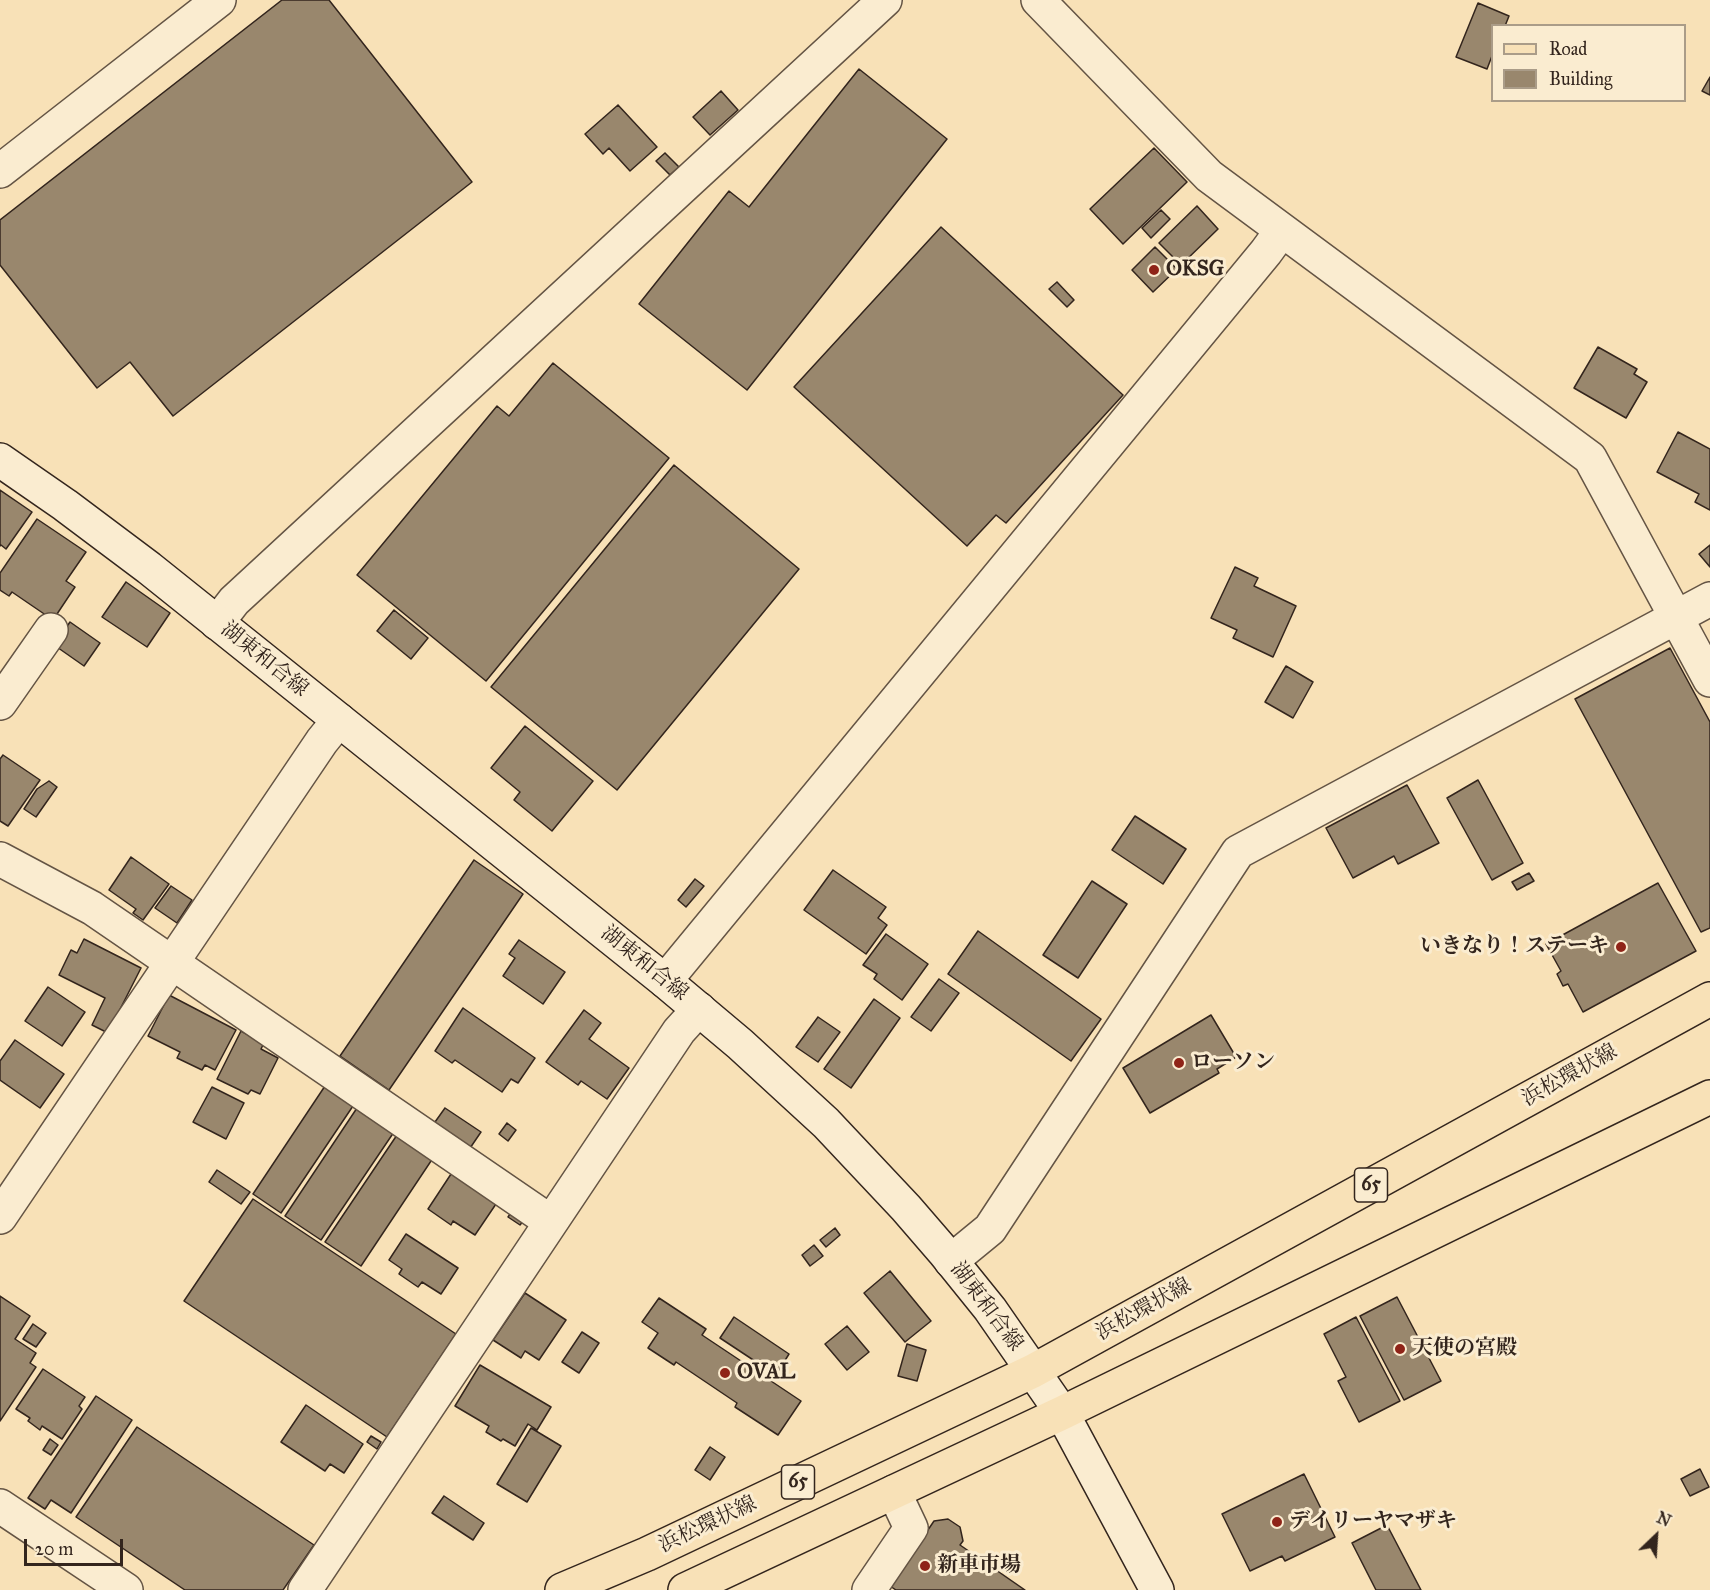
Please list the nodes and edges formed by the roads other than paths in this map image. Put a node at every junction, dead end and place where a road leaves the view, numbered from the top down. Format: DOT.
graph roads {
  1 [pos="219,0"];
  2 [pos="885,0"];
  3 [pos="1038,0"];
  4 [pos="0,171"];
  5 [pos="1282,230"];
  6 [pos="0,460"];
  7 [pos="1710,598"];
  8 [pos="1676,617"];
  9 [pos="218,622"];
  10 [pos="51,630"];
  11 [pos="1710,680"];
  12 [pos="0,704"];
  13 [pos="339,720"];
  14 [pos="0,859"];
  15 [pos="172,963"];
  16 [pos="665,981"];
  17 [pos="1710,999"];
  18 [pos="699,1009"];
  19 [pos="1710,1097"];
  20 [pos="0,1217"];
  21 [pos="551,1222"];
  22 [pos="951,1261"];
  23 [pos="1033,1371"];
  24 [pos="1062,1413"];
  25 [pos="894,1492"];
  26 [pos="0,1506"];
  27 [pos="126,1590"];
  28 [pos="305,1590"];
  29 [pos="562,1590"];
  30 [pos="685,1590"];
  31 [pos="868,1590"];
  32 [pos="1157,1590"];
  1 -- 4 [label="street"];
  2 -- 9 [label="street"];
  3 -- 5 [label="street"];
  5 -- 8 [label="street"];
  5 -- 16 [label="street"];
  6 -- 9 [label="street, 湖東和合線"];
  7 -- 8 [label="street"];
  8 -- 11 [label="street"];
  8 -- 22 [label="street"];
  9 -- 13 [label="street, 湖東和合線"];
  10 -- 12 [label="street"];
  13 -- 15 [label="street"];
  13 -- 16 [label="street, 湖東和合線"];
  14 -- 15 [label="street"];
  15 -- 20 [label="street"];
  15 -- 21 [label="street"];
  16 -- 18 [label="street, 湖東和合線"];
  17 -- 23 [label="main road, 浜松環状線 / 65"];
  18 -- 21 [label="street"];
  18 -- 22 [label="street, 湖東和合線"];
  19 -- 24 [label="main road, 65"];
  21 -- 28 [label="street"];
  22 -- 23 [label="street, 湖東和合線"];
  23 -- 24 [label="street, 湖東和合線"];
  23 -- 29 [label="main road, 浜松環状線 / 65"];
  24 -- 25 [label="main road, 65"];
  24 -- 32 [label="street, 湖東和合線"];
  25 -- 30 [label="main road, 65"];
  25 -- 31 [label="street"];
  26 -- 27 [label="street"];
}
